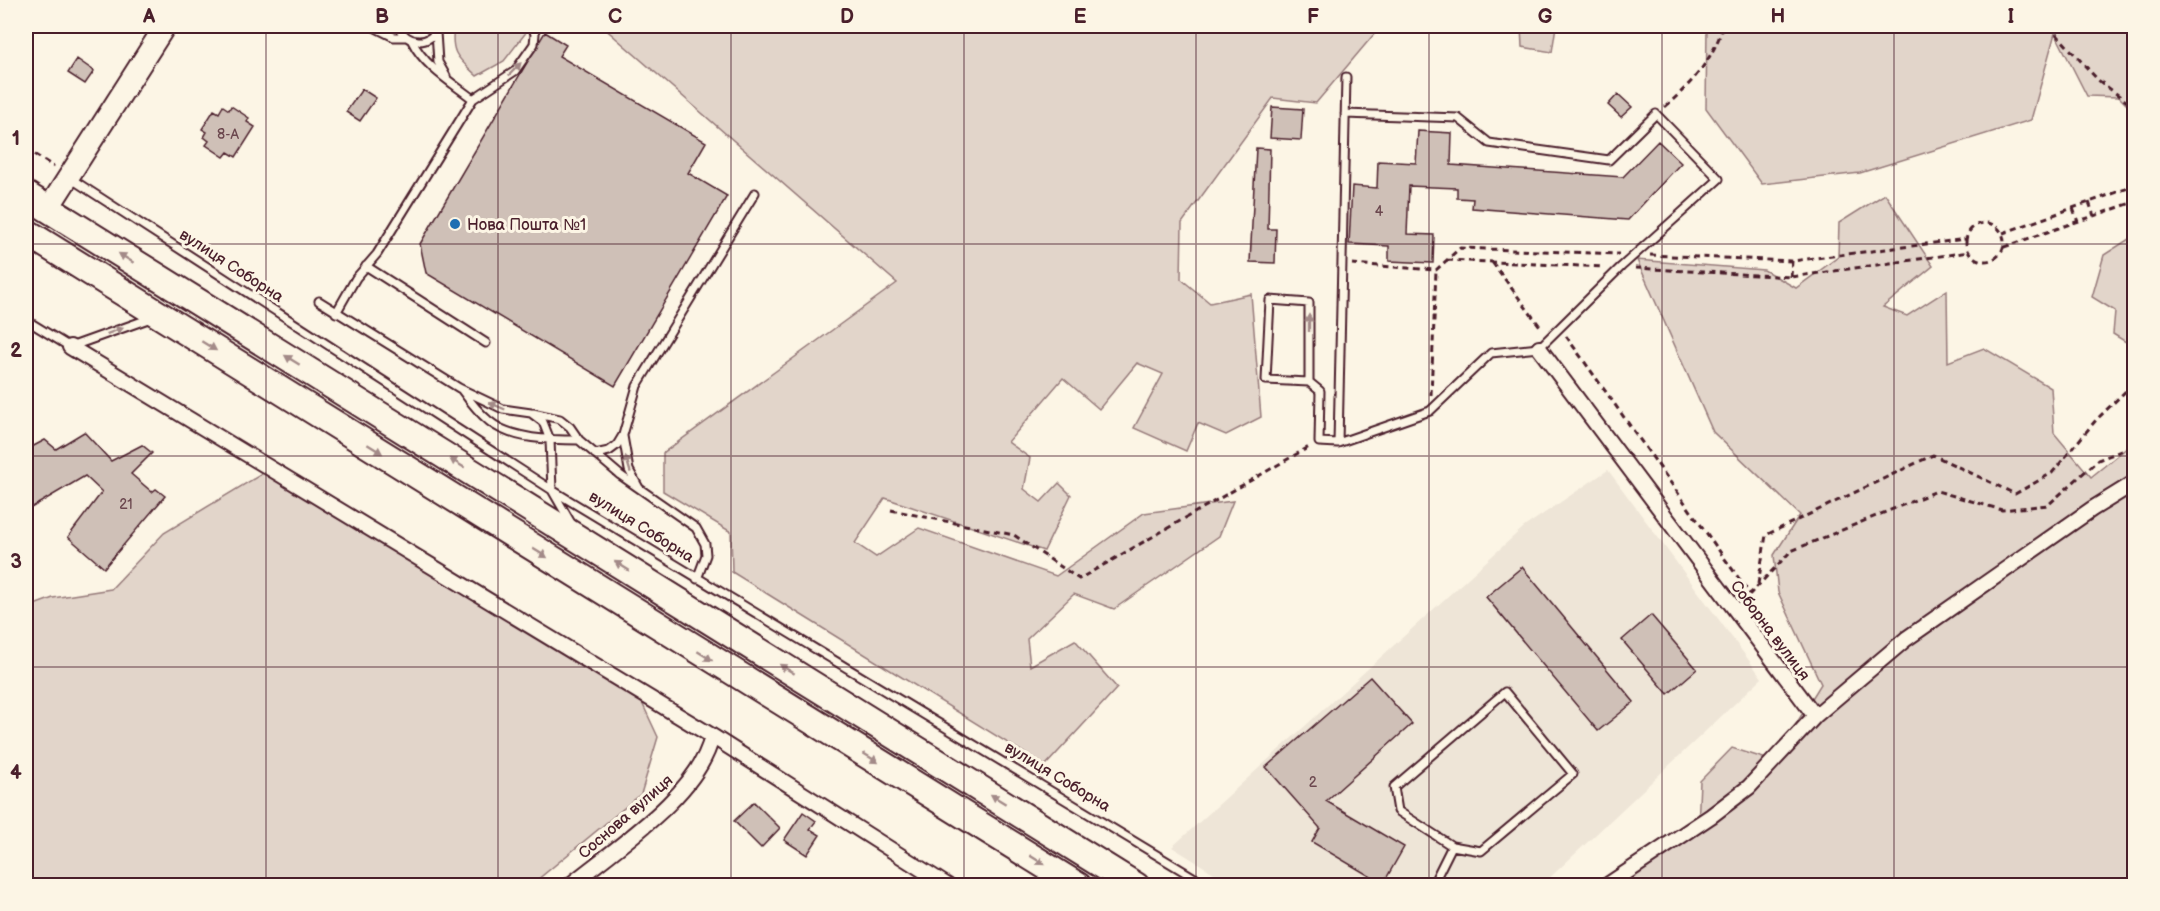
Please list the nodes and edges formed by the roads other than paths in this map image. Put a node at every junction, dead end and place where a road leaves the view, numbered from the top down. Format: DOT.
graph roads {
  1 [pos="165,26"];
  2 [pos="372,26"];
  3 [pos="398,26"];
  4 [pos="532,26"];
  5 [pos="437,28"];
  6 [pos="409,39"];
  7 [pos="1346,77"];
  8 [pos="449,80"];
  9 [pos="473,99"];
  10 [pos="1345,114"];
  11 [pos="68,177"];
  12 [pos="755,193"];
  13 [pos="26,195"];
  14 [pos="48,209"];
  15 [pos="26,232"];
  16 [pos="366,267"];
  17 [pos="319,301"];
  18 [pos="336,313"];
  19 [pos="160,315"];
  20 [pos="26,320"];
  21 [pos="486,343"];
  22 [pos="1544,343"];
  23 [pos="70,347"];
  24 [pos="1309,382"];
  25 [pos="459,387"];
  26 [pos="531,413"];
  27 [pos="623,435"];
  28 [pos="550,440"];
  29 [pos="579,440"];
  30 [pos="1338,443"];
  31 [pos="595,454"];
  32 [pos="2134,483"];
  33 [pos="552,490"];
  34 [pos="640,490"];
  35 [pos="587,544"];
  36 [pos="697,579"];
  37 [pos="1815,716"];
  38 [pos="712,736"];
  39 [pos="1452,846"];
  40 [pos="569,885"];
  41 [pos="948,885"];
  42 [pos="1078,885"];
  43 [pos="1136,885"];
  44 [pos="1209,885"];
  45 [pos="1432,885"];
  46 [pos="1606,885"];
  1 -- 11 [label="main road"];
  2 -- 6 [label="lane"];
  3 -- 6 [label="lane"];
  9 -- 4 [label="lane, one-way"];
  5 -- 6 [label="lane"];
  5 -- 8 [label="lane"];
  6 -- 8 [label="lane"];
  7 -- 10 [label="lane"];
  8 -- 9 [label="lane"];
  9 -- 16 [label="lane"];
  10 -- 22 [label="lane"];
  10 -- 30 [label="lane"];
  11 -- 14 [label="main road"];
  11 -- 33 [label="lane, вулиця Соборна"];
  12 -- 27 [label="lane"];
  13 -- 14 [label="highway"];
  35 -- 14 [label="highway, one-way"];
  15 -- 19 [label="highway"];
  16 -- 18 [label="lane"];
  16 -- 21 [label="lane"];
  17 -- 18 [label="lane"];
  18 -- 25 [label="lane"];
  23 -- 19 [label="lane, one-way"];
  19 -- 42 [label="highway, one-way"];
  20 -- 23 [label="lane"];
  22 -- 30 [label="lane"];
  22 -- 37 [label="street, Соборна вулиця"];
  23 -- 38 [label="street"];
  24 -- 24 [label="lane, one-way"];
  24 -- 30 [label="lane"];
  26 -- 25 [label="lane, one-way"];
  25 -- 28 [label="lane"];
  26 -- 28 [label="lane"];
  26 -- 29 [label="lane"];
  27 -- 31 [label="lane"];
  34 -- 27 [label="lane, one-way"];
  28 -- 29 [label="lane"];
  28 -- 33 [label="lane"];
  29 -- 31 [label="lane"];
  31 -- 34 [label="lane"];
  32 -- 37 [label="street"];
  33 -- 35 [label="lane"];
  33 -- 36 [label="lane, вулиця Соборна"];
  34 -- 36 [label="lane"];
  43 -- 35 [label="highway, one-way"];
  36 -- 44 [label="lane, вулиця Соборна"];
  37 -- 46 [label="street"];
  38 -- 40 [label="street, Соснова вулиця"];
  38 -- 41 [label="street"];
  39 -- 39 [label="lane"];
  39 -- 45 [label="lane"];
}
